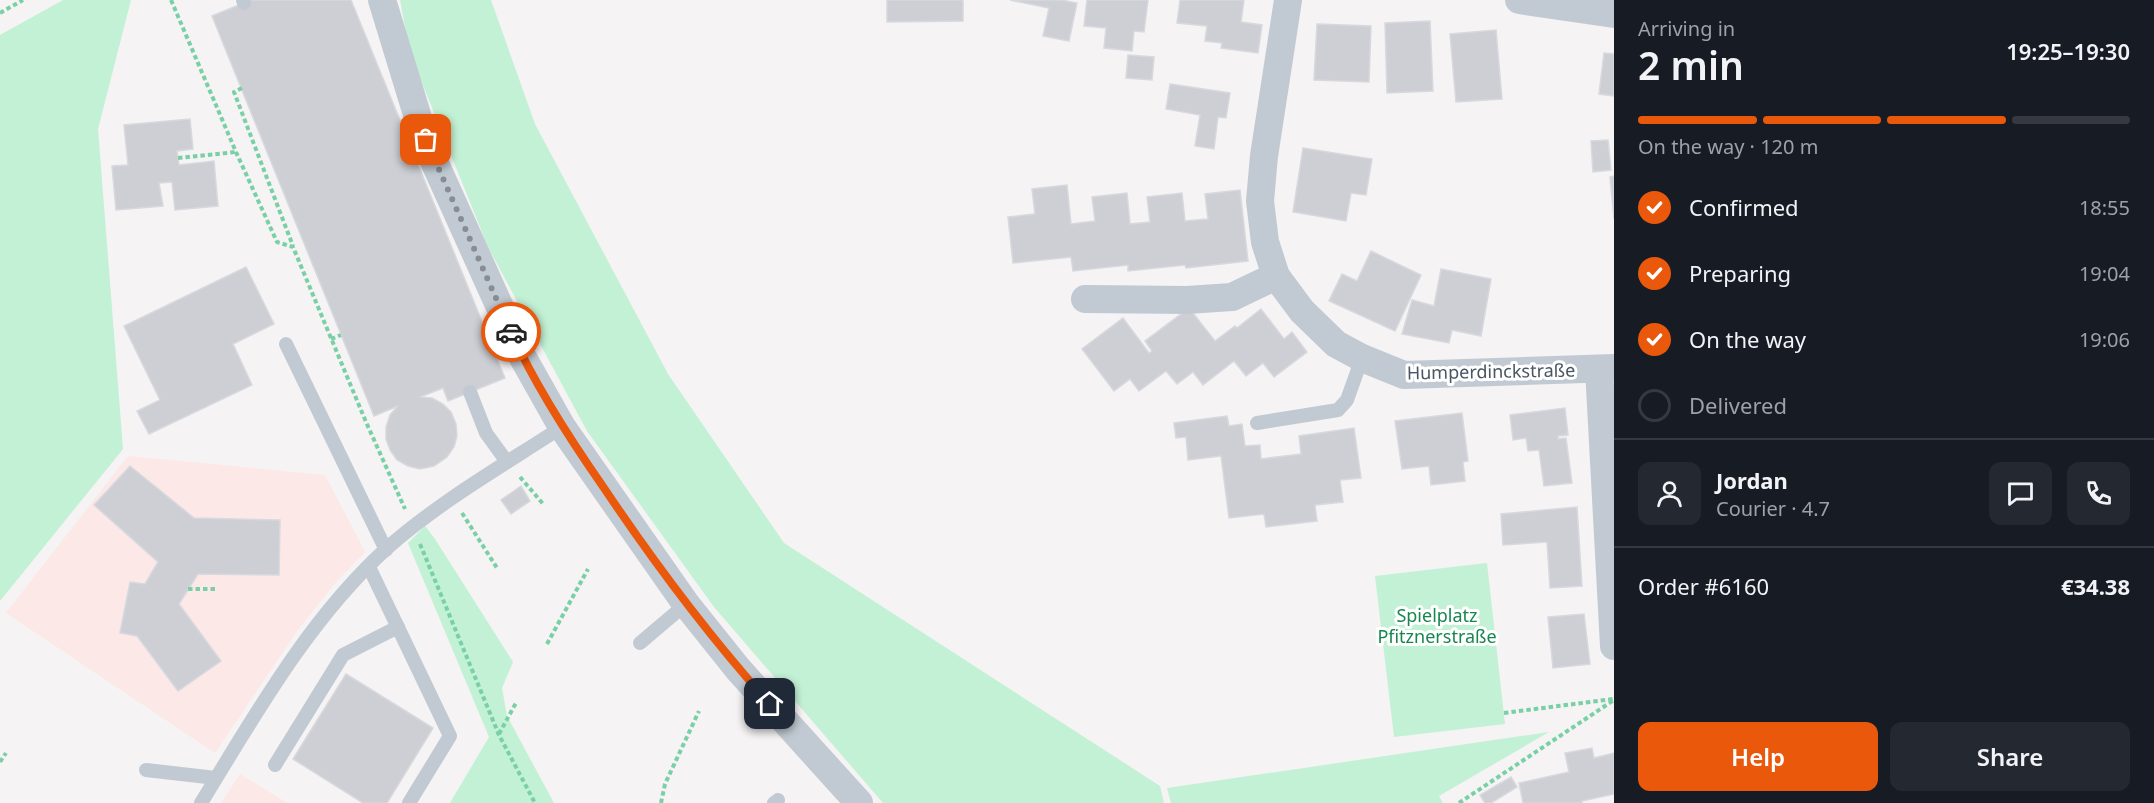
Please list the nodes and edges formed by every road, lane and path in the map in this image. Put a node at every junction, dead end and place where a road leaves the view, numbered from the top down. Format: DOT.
graph roads {
  1 [pos="23,0"];
  2 [pos="171,0"];
  3 [pos="382,0"];
  4 [pos="1288,0"];
  5 [pos="1519,0"];
  6 [pos="0,13"];
  7 [pos="1614,14"];
  8 [pos="242,88"];
  9 [pos="236,152"];
  10 [pos="178,158"];
  11 [pos="293,246"];
  12 [pos="1276,276"];
  13 [pos="1084,299"];
  14 [pos="341,334"];
  15 [pos="331,339"];
  16 [pos="286,344"];
  17 [pos="1362,358"];
  18 [pos="1606,369"];
  19 [pos="470,392"];
  20 [pos="1257,423"];
  21 [pos="562,428"];
  22 [pos="507,462"];
  23 [pos="453,498"];
  24 [pos="544,505"];
  25 [pos="413,527"];
  26 [pos="386,550"];
  27 [pos="369,567"];
  28 [pos="497,568"];
  29 [pos="588,569"];
  30 [pos="188,589"];
  31 [pos="216,589"];
  32 [pos="686,604"];
  33 [pos="398,627"];
  34 [pos="640,643"];
  35 [pos="547,644"];
  36 [pos="1614,646"];
  37 [pos="1614,700"];
  38 [pos="517,701"];
  39 [pos="699,711"];
  40 [pos="1504,713"];
  41 [pos="499,735"];
  42 [pos="6,753"];
  43 [pos="0,762"];
  44 [pos="275,765"];
  45 [pos="146,770"];
  46 [pos="216,778"];
  47 [pos="848,799"];
  48 [pos="201,803"];
  49 [pos="409,803"];
  50 [pos="535,803"];
  51 [pos="661,803"];
  52 [pos="1459,803"];
  1 -- 6 [label="path"];
  2 -- 9 [label="path"];
  3 -- 21 [label="street"];
  4 -- 12 [label="street, Humperdinckstraße"];
  5 -- 7 [label="street"];
  8 -- 11 [label="path"];
  9 -- 10 [label="path"];
  9 -- 11 [label="path"];
  11 -- 15 [label="path"];
  12 -- 13 [label="street"];
  12 -- 17 [label="street, Humperdinckstraße"];
  14 -- 15 [label="path"];
  15 -- 25 [label="path"];
  16 -- 26 [label="lane"];
  17 -- 18 [label="street, Humperdinckstraße"];
  17 -- 20 [label="lane"];
  18 -- 36 [label="street, Humperdinckstraße"];
  19 -- 22 [label="lane"];
  21 -- 22 [label="lane"];
  21 -- 32 [label="street"];
  22 -- 23 [label="lane"];
  22 -- 24 [label="path"];
  23 -- 25 [label="lane"];
  23 -- 28 [label="path"];
  25 -- 26 [label="lane"];
  25 -- 41 [label="path"];
  26 -- 27 [label="lane"];
  27 -- 33 [label="lane"];
  27 -- 46 [label="lane"];
  29 -- 35 [label="path"];
  30 -- 31 [label="path"];
  32 -- 34 [label="lane"];
  32 -- 47 [label="street"];
  33 -- 44 [label="lane"];
  33 -- 49 [label="lane"];
  37 -- 40 [label="path"];
  37 -- 52 [label="path"];
  38 -- 41 [label="path"];
  39 -- 51 [label="path"];
  41 -- 50 [label="path"];
  42 -- 43 [label="path"];
  45 -- 46 [label="lane"];
  46 -- 48 [label="lane"];
}
